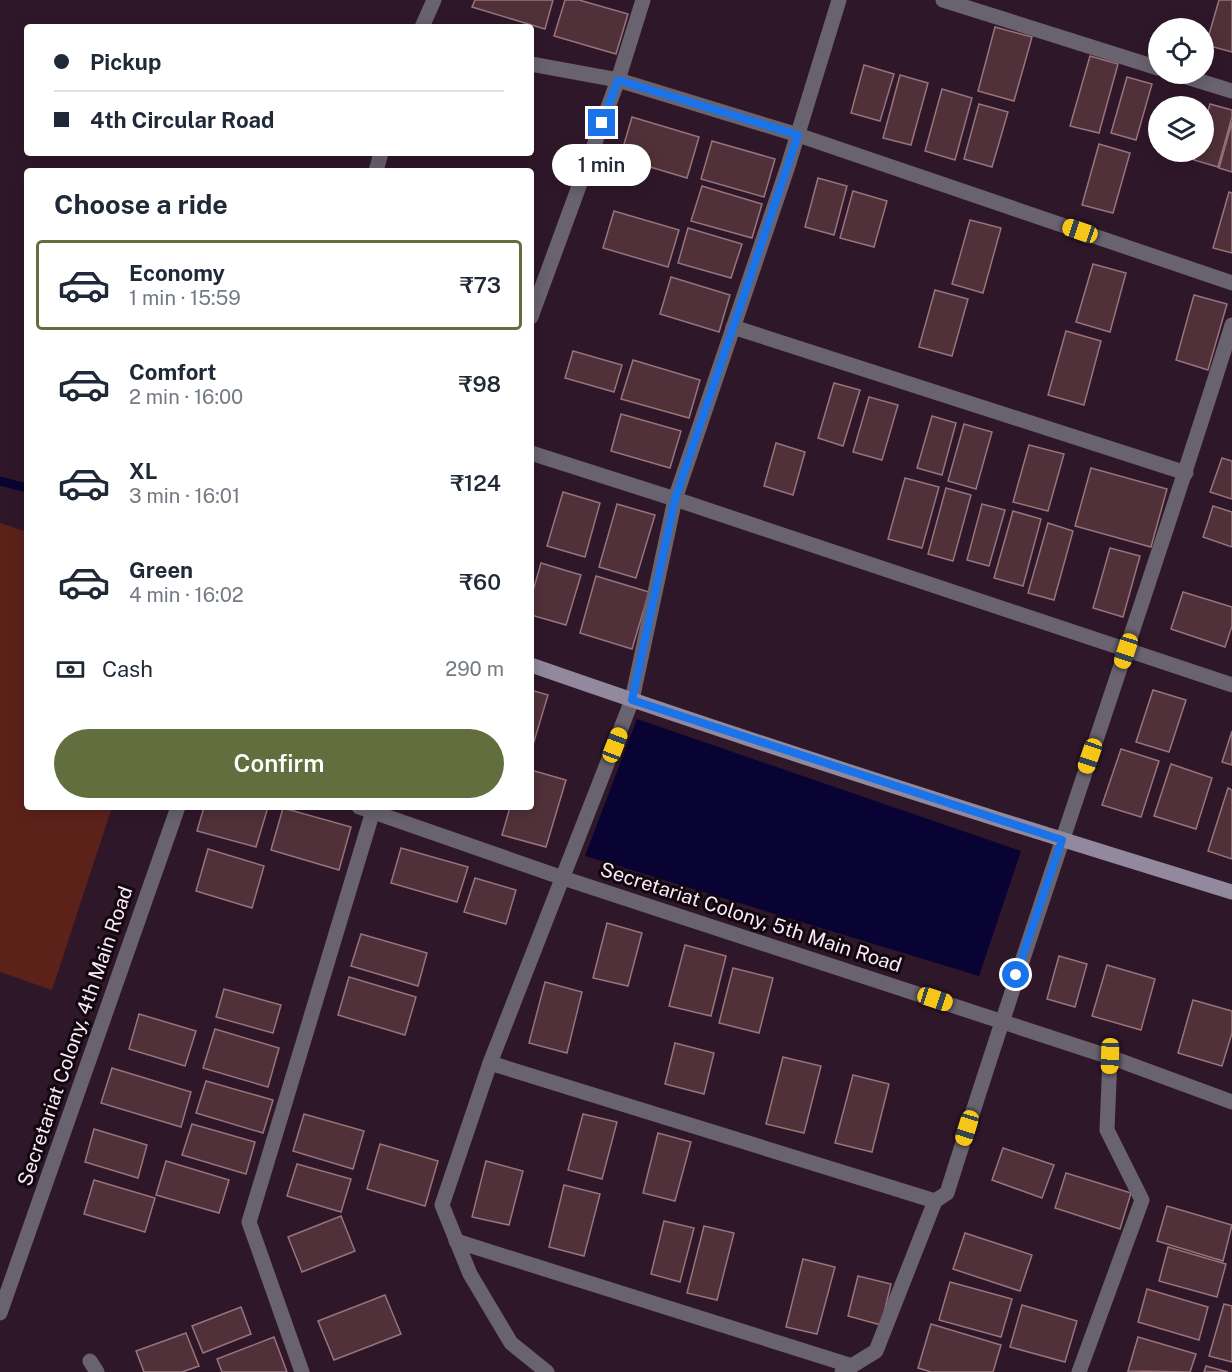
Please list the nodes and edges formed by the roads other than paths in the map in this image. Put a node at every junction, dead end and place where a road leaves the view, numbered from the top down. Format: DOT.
graph roads {
  1 [pos="434,0"];
  2 [pos="643,0"];
  3 [pos="839,0"];
  4 [pos="943,0"];
  5 [pos="423,24"];
  6 [pos="534,65"];
  7 [pos="1148,65"];
  8 [pos="618,80"];
  9 [pos="1209,84"];
  10 [pos="1232,91"];
  11 [pos="798,135"];
  12 [pos="1232,283"];
  13 [pos="534,309"];
  14 [pos="1232,325"];
  15 [pos="733,327"];
  16 [pos="534,454"];
  17 [pos="1186,472"];
  18 [pos="675,499"];
  19 [pos="1126,651"];
  20 [pos="534,666"];
  21 [pos="1232,685"];
  22 [pos="632,700"];
  23 [pos="177,810"];
  24 [pos="366,810"];
  25 [pos="369,810"];
  26 [pos="1062,840"];
  27 [pos="563,878"];
  28 [pos="1232,892"];
  29 [pos="1001,1020"];
  30 [pos="1110,1056"];
  31 [pos="490,1063"];
  32 [pos="1232,1102"];
  33 [pos="935,1201"];
  34 [pos="456,1241"];
  35 [pos="0,1313"];
  36 [pos="847,1369"];
  37 [pos="302,1372"];
  38 [pos="547,1372"];
  39 [pos="1079,1372"];
  1 -- 5 [label="street"];
  2 -- 8 [label="street"];
  3 -- 11 [label="street"];
  4 -- 7 [label="street"];
  6 -- 8 [label="street"];
  8 -- 11 [label="street"];
  8 -- 13 [label="street"];
  9 -- 10 [label="street"];
  11 -- 12 [label="street"];
  11 -- 15 [label="street"];
  14 -- 17 [label="street"];
  15 -- 17 [label="street"];
  15 -- 18 [label="street"];
  16 -- 18 [label="street"];
  17 -- 19 [label="street"];
  18 -- 19 [label="street"];
  18 -- 22 [label="street"];
  19 -- 21 [label="street"];
  19 -- 26 [label="street"];
  20 -- 22 [label="street"];
  22 -- 26 [label="street"];
  22 -- 27 [label="street"];
  23 -- 35 [label="street, Secretariat Colony, 4th Main Road"];
  24 -- 37 [label="street"];
  25 -- 27 [label="street, Secretariat Colony, 5th Main Road"];
  26 -- 28 [label="street"];
  26 -- 29 [label="street"];
  27 -- 29 [label="street, Secretariat Colony, 5th Main Road"];
  27 -- 31 [label="street"];
  29 -- 30 [label="street, Secretariat Colony, 5th Main Road"];
  29 -- 33 [label="street"];
  30 -- 32 [label="street, Secretariat Colony, 5th Main Road"];
  30 -- 39 [label="street"];
  31 -- 33 [label="street"];
  31 -- 34 [label="street"];
  33 -- 36 [label="street"];
  34 -- 36 [label="street"];
  34 -- 38 [label="street"];
}
